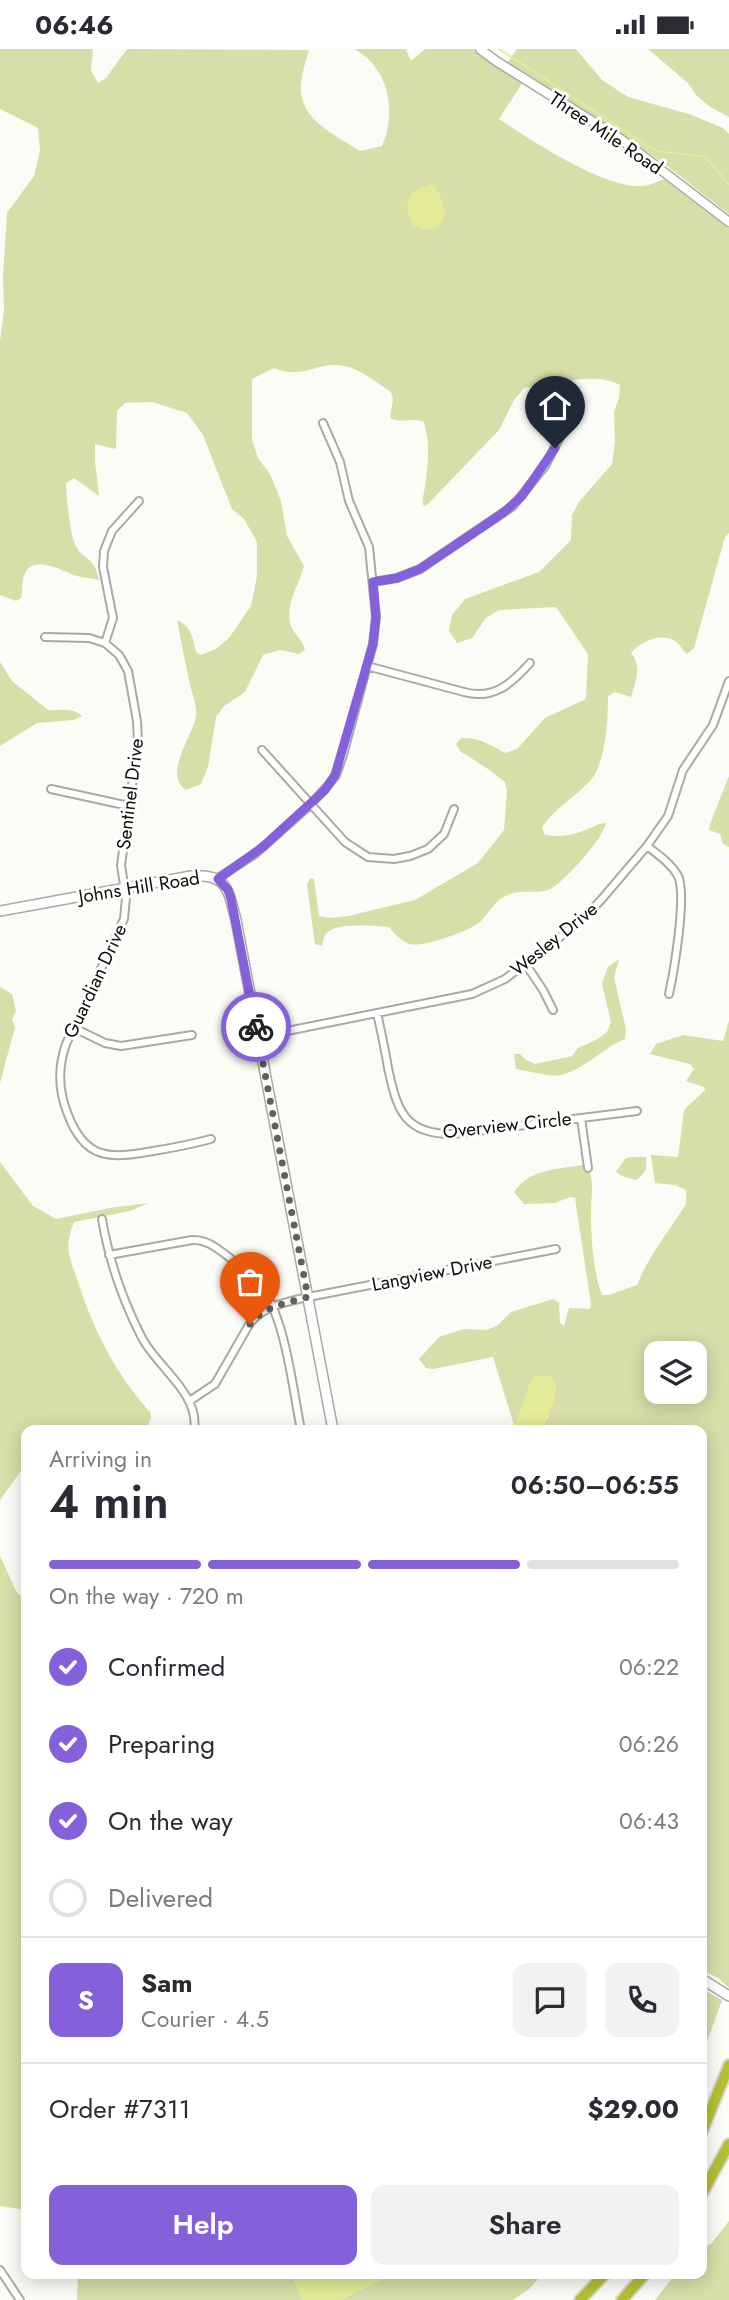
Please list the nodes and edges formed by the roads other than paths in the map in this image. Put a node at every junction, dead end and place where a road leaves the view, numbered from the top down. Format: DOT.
graph roads {
  1 [pos="480,49"];
  2 [pos="729,222"];
  3 [pos="323,423"];
  4 [pos="563,431"];
  5 [pos="139,501"];
  6 [pos="373,582"];
  7 [pos="45,637"];
  8 [pos="105,643"];
  9 [pos="530,663"];
  10 [pos="367,666"];
  11 [pos="729,681"];
  12 [pos="262,750"];
  13 [pos="51,789"];
  14 [pos="311,804"];
  15 [pos="129,806"];
  16 [pos="454,809"];
  17 [pos="647,846"];
  18 [pos="218,879"];
  19 [pos="125,889"];
  20 [pos="0,911"];
  21 [pos="525,963"];
  22 [pos="669,994"];
  23 [pos="553,1010"];
  24 [pos="377,1013"];
  25 [pos="72,1027"];
  26 [pos="192,1035"];
  27 [pos="257,1037"];
  28 [pos="637,1111"];
  29 [pos="582,1118"];
  30 [pos="211,1139"];
  31 [pos="588,1168"];
  32 [pos="102,1219"];
  33 [pos="556,1249"];
  34 [pos="109,1255"];
  35 [pos="308,1297"];
  36 [pos="271,1307"];
  37 [pos="191,1400"];
  38 [pos="195,1425"];
  39 [pos="300,1425"];
  40 [pos="332,1425"];
  41 [pos="707,1982"];
  42 [pos="729,1996"];
  43 [pos="729,2065"];
  44 [pos="707,2120"];
  45 [pos="729,2144"];
  46 [pos="707,2185"];
  47 [pos="0,2270"];
  48 [pos="600,2279"];
  49 [pos="641,2279"];
  50 [pos="20,2300"];
  51 [pos="580,2300"];
  52 [pos="622,2300"];
  1 -- 2 [label="street, Three Mile Road"];
  3 -- 6 [label="street"];
  4 -- 6 [label="street"];
  5 -- 8 [label="street"];
  6 -- 10 [label="street"];
  7 -- 8 [label="street"];
  8 -- 15 [label="street, Sentinel Drive"];
  9 -- 10 [label="street"];
  10 -- 14 [label="street"];
  11 -- 17 [label="street, Wesley Drive"];
  12 -- 14 [label="street"];
  13 -- 15 [label="street"];
  14 -- 16 [label="street"];
  14 -- 18 [label="street"];
  15 -- 19 [label="street, Sentinel Drive"];
  17 -- 21 [label="street, Wesley Drive"];
  17 -- 22 [label="street"];
  18 -- 19 [label="main road, Johns Hill Road"];
  18 -- 27 [label="main road, Johns Hill Road"];
  19 -- 20 [label="main road, Johns Hill Road"];
  19 -- 25 [label="street, Guardian Drive"];
  21 -- 23 [label="street"];
  21 -- 24 [label="street, Wesley Drive"];
  24 -- 27 [label="street, Wesley Drive"];
  24 -- 29 [label="street, Overview Circle"];
  25 -- 26 [label="street"];
  25 -- 30 [label="street, Guardian Drive"];
  27 -- 35 [label="main road, Johns Hill Road"];
  28 -- 29 [label="street, Overview Circle"];
  29 -- 31 [label="street"];
  32 -- 34 [label="street"];
  33 -- 35 [label="street, Langview Drive"];
  34 -- 36 [label="street"];
  34 -- 37 [label="street"];
  35 -- 36 [label="street, Langview Drive"];
  35 -- 40 [label="main road, Johns Hill Road"];
  36 -- 37 [label="street"];
  36 -- 39 [label="street"];
  37 -- 38 [label="street"];
  41 -- 42 [label="main road"];
  43 -- 44 [label="highway"];
  45 -- 46 [label="highway"];
  47 -- 50 [label="street"];
  48 -- 51 [label="highway"];
  49 -- 52 [label="highway"];
}
